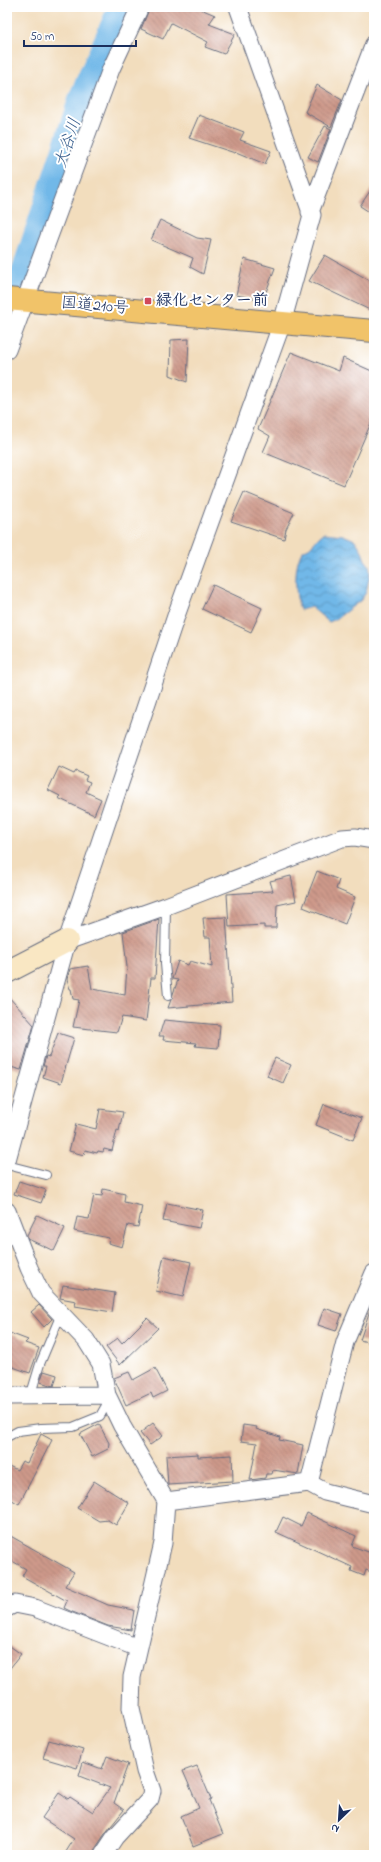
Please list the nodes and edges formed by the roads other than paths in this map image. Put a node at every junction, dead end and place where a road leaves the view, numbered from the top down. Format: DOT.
graph roads {
  1 [pos="140,7"];
  2 [pos="238,7"];
  3 [pos="374,44"];
  4 [pos="310,212"];
  5 [pos="16,300"];
  6 [pos="282,323"];
  7 [pos="374,332"];
  8 [pos="7,350"];
  9 [pos="374,840"];
  10 [pos="166,906"];
  11 [pos="67,941"];
  12 [pos="7,972"];
  13 [pos="168,996"];
  14 [pos="7,1160"];
  15 [pos="7,1166"];
  16 [pos="46,1175"];
  17 [pos="7,1211"];
  18 [pos="374,1273"];
  19 [pos="61,1314"];
  20 [pos="7,1396"];
  21 [pos="30,1396"];
  22 [pos="108,1398"];
  23 [pos="7,1437"];
  24 [pos="309,1484"];
  25 [pos="166,1500"];
  26 [pos="374,1504"];
  27 [pos="7,1608"];
  28 [pos="138,1648"];
  29 [pos="103,1855"];
  1 -- 5 [label="street"];
  2 -- 4 [label="street"];
  3 -- 4 [label="street"];
  4 -- 6 [label="street"];
  5 -- 6 [label="highway, 国道210号"];
  5 -- 8 [label="street"];
  6 -- 7 [label="highway, 国道210号"];
  6 -- 11 [label="street"];
  9 -- 10 [label="street"];
  10 -- 11 [label="street"];
  10 -- 13 [label="lane"];
  11 -- 12 [label="street"];
  11 -- 14 [label="street"];
  15 -- 16 [label="lane"];
  17 -- 19 [label="street"];
  18 -- 24 [label="street"];
  19 -- 21 [label="lane"];
  19 -- 22 [label="street"];
  20 -- 21 [label="street"];
  21 -- 22 [label="street"];
  22 -- 23 [label="lane"];
  22 -- 25 [label="street"];
  24 -- 25 [label="street"];
  24 -- 26 [label="street"];
  25 -- 28 [label="street"];
  27 -- 28 [label="street"];
  28 -- 29 [label="street"];
}
